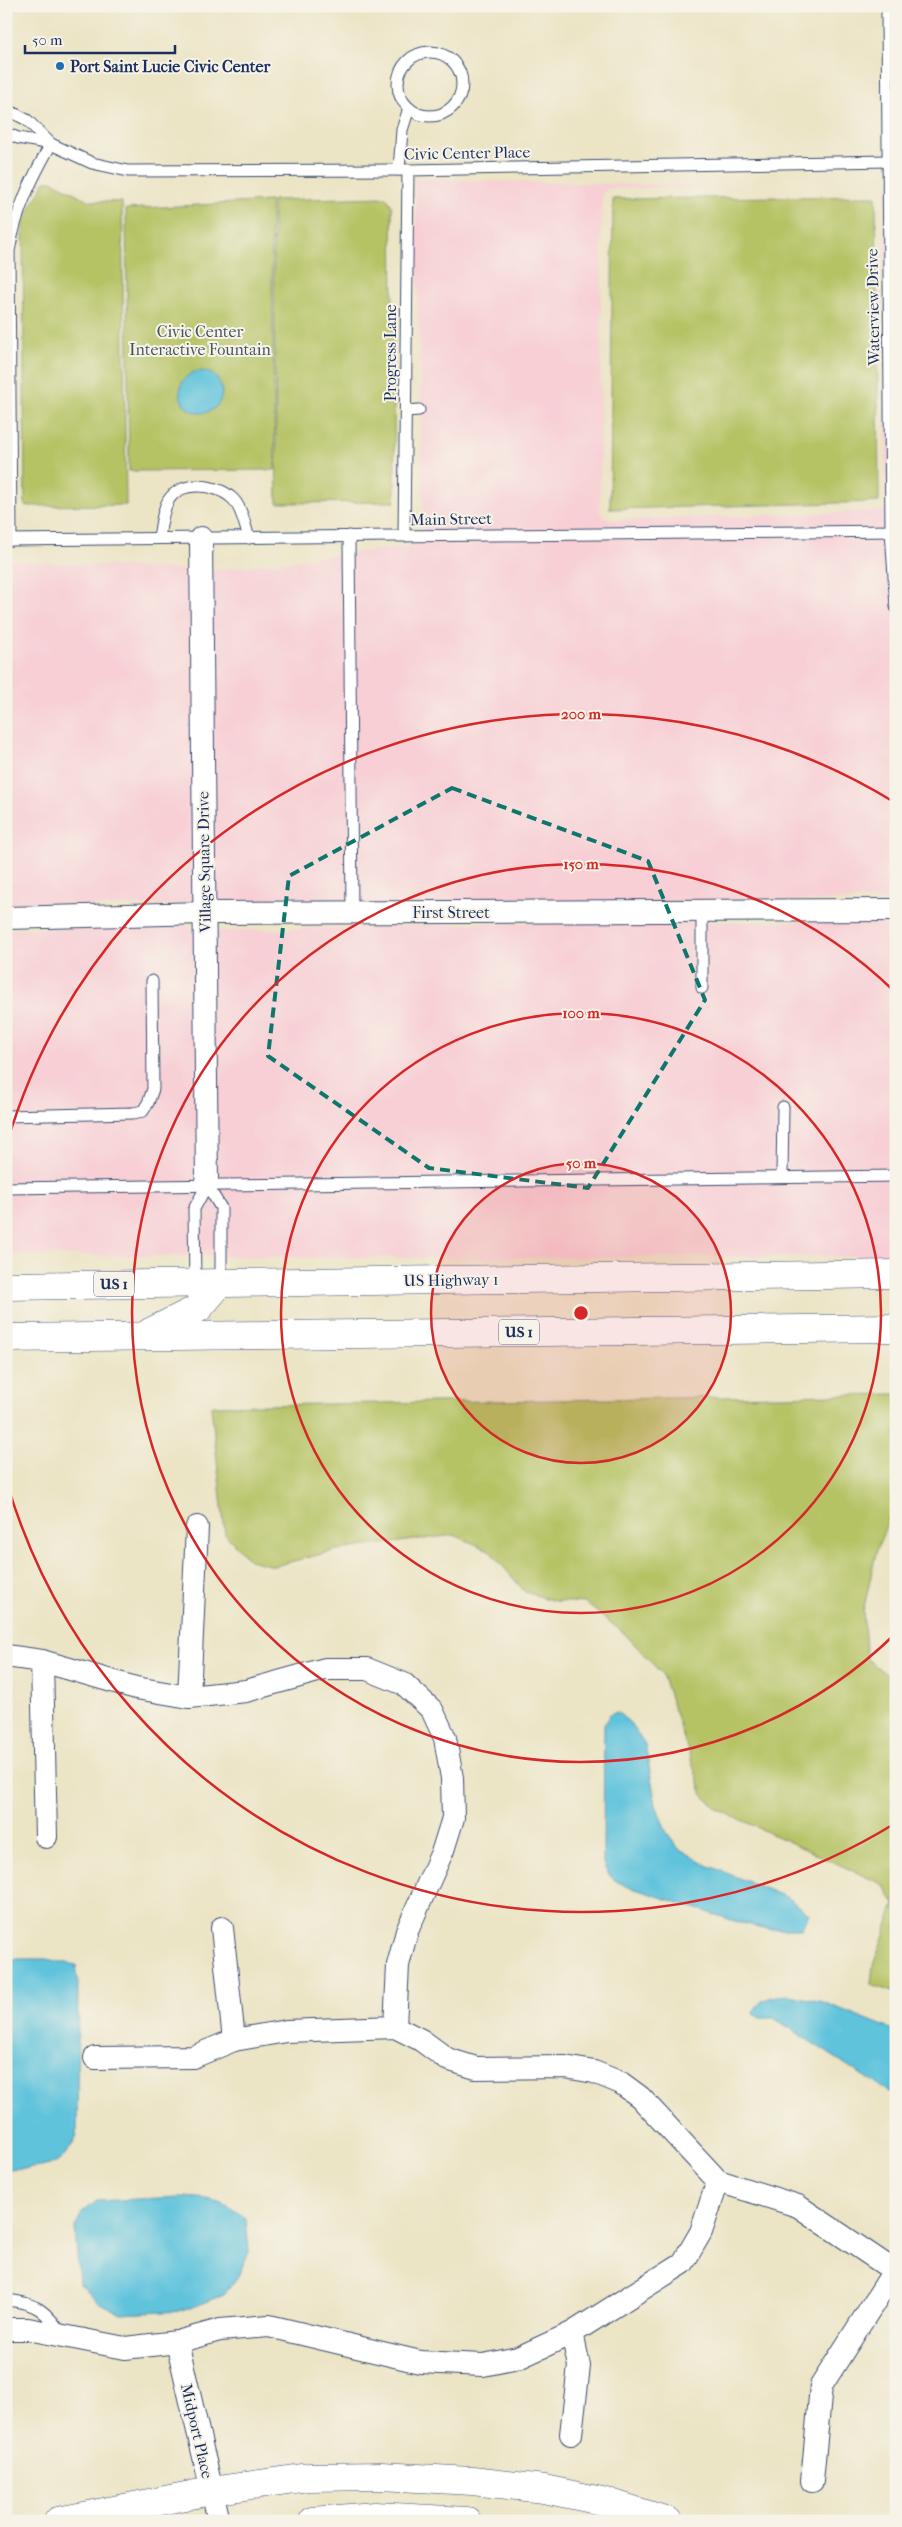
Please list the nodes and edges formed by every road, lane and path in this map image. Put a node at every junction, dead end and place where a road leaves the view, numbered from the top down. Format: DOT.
graph roads {
  1 [pos="889,6"];
  2 [pos="6,108"];
  3 [pos="409,108"];
  4 [pos="6,132"];
  5 [pos="51,144"];
  6 [pos="888,161"];
  7 [pos="403,170"];
  8 [pos="9,239"];
  9 [pos="419,410"];
  10 [pos="406,411"];
  11 [pos="8,422"];
  12 [pos="893,531"];
  13 [pos="349,536"];
  14 [pos="404,536"];
  15 [pos="159,538"];
  16 [pos="201,538"];
  17 [pos="249,538"];
  18 [pos="9,540"];
  19 [pos="896,607"];
  20 [pos="896,910"];
  21 [pos="702,911"];
  22 [pos="352,913"];
  23 [pos="205,914"];
  24 [pos="6,918"];
  25 [pos="152,981"];
  26 [pos="702,988"];
  27 [pos="782,1107"];
  28 [pos="6,1116"];
  29 [pos="896,1176"];
  30 [pos="782,1177"];
  31 [pos="207,1185"];
  32 [pos="6,1188"];
  33 [pos="896,1274"];
  34 [pos="221,1282"];
  35 [pos="195,1283"];
  36 [pos="6,1286"];
  37 [pos="896,1328"];
  38 [pos="142,1336"];
  39 [pos="6,1338"];
  40 [pos="197,1526"];
  41 [pos="6,1656"];
  42 [pos="42,1660"];
  43 [pos="189,1697"];
  44 [pos="46,1837"];
  45 [pos="222,1928"];
  46 [pos="395,2027"];
  47 [pos="234,2040"];
  48 [pos="95,2058"];
  49 [pos="718,2181"];
  50 [pos="895,2271"];
  51 [pos="6,2300"];
  52 [pos="6,2329"];
  53 [pos="572,2333"];
  54 [pos="65,2337"];
  55 [pos="176,2342"];
  56 [pos="571,2434"];
  57 [pos="812,2481"];
  58 [pos="211,2491"];
  59 [pos="58,2521"];
  60 [pos="219,2521"];
  61 [pos="313,2521"];
  62 [pos="466,2521"];
  63 [pos="668,2521"];
  1 -- 6 [label="lane, Waterview Drive"];
  2 -- 5 [label="lane, Civic Center Place"];
  3 -- 3 [label="lane"];
  3 -- 7 [label="lane, Progress Lane"];
  4 -- 5 [label="lane, Civic Center Place"];
  5 -- 7 [label="lane, Civic Center Place"];
  5 -- 8 [label="lane"];
  6 -- 7 [label="lane, Civic Center Place"];
  6 -- 12 [label="lane, Waterview Drive"];
  7 -- 10 [label="lane, Progress Lane"];
  8 -- 11 [label="lane"];
  9 -- 10 [label="lane"];
  10 -- 14 [label="lane, Progress Lane"];
  11 -- 18 [label="lane"];
  12 -- 14 [label="lane, Main Street"];
  12 -- 19 [label="lane, Waterview Drive"];
  13 -- 14 [label="lane, Main Street"];
  13 -- 17 [label="lane, Main Street"];
  13 -- 22 [label="lane"];
  15 -- 16 [label="lane, Main Street"];
  15 -- 17 [label="lane"];
  15 -- 18 [label="lane, Main Street"];
  16 -- 17 [label="lane, Main Street"];
  16 -- 23 [label="street, Village Square Drive"];
  20 -- 21 [label="street, First Street"];
  21 -- 22 [label="street, First Street"];
  21 -- 26 [label="lane"];
  22 -- 23 [label="street, First Street"];
  23 -- 24 [label="street, First Street"];
  23 -- 31 [label="street, Village Square Drive"];
  25 -- 28 [label="lane"];
  27 -- 30 [label="lane"];
  29 -- 30 [label="lane"];
  30 -- 31 [label="lane"];
  31 -- 32 [label="lane"];
  31 -- 34 [label="lane"];
  31 -- 35 [label="lane, Village Square Drive"];
  33 -- 34 [label="main road, US Highway 1 / US 1"];
  34 -- 35 [label="main road, US Highway 1 / US 1"];
  34 -- 38 [label="main road"];
  35 -- 36 [label="main road, US Highway 1 / US 1"];
  37 -- 38 [label="main road, US 1"];
  38 -- 39 [label="main road, US 1"];
  40 -- 43 [label="street"];
  41 -- 42 [label="street"];
  42 -- 43 [label="street"];
  42 -- 44 [label="street"];
  43 -- 46 [label="street"];
  45 -- 47 [label="street"];
  46 -- 47 [label="street"];
  46 -- 49 [label="street"];
  47 -- 48 [label="street"];
  49 -- 50 [label="street"];
  49 -- 53 [label="street"];
  50 -- 57 [label="street"];
  51 -- 54 [label="lane"];
  52 -- 54 [label="street"];
  53 -- 55 [label="street"];
  53 -- 56 [label="street"];
  54 -- 55 [label="street"];
  55 -- 58 [label="street, Midport Place"];
  58 -- 59 [label="main road"];
  58 -- 60 [label="street, Midport Place"];
  58 -- 63 [label="main road"];
  61 -- 62 [label="main road"];
}
